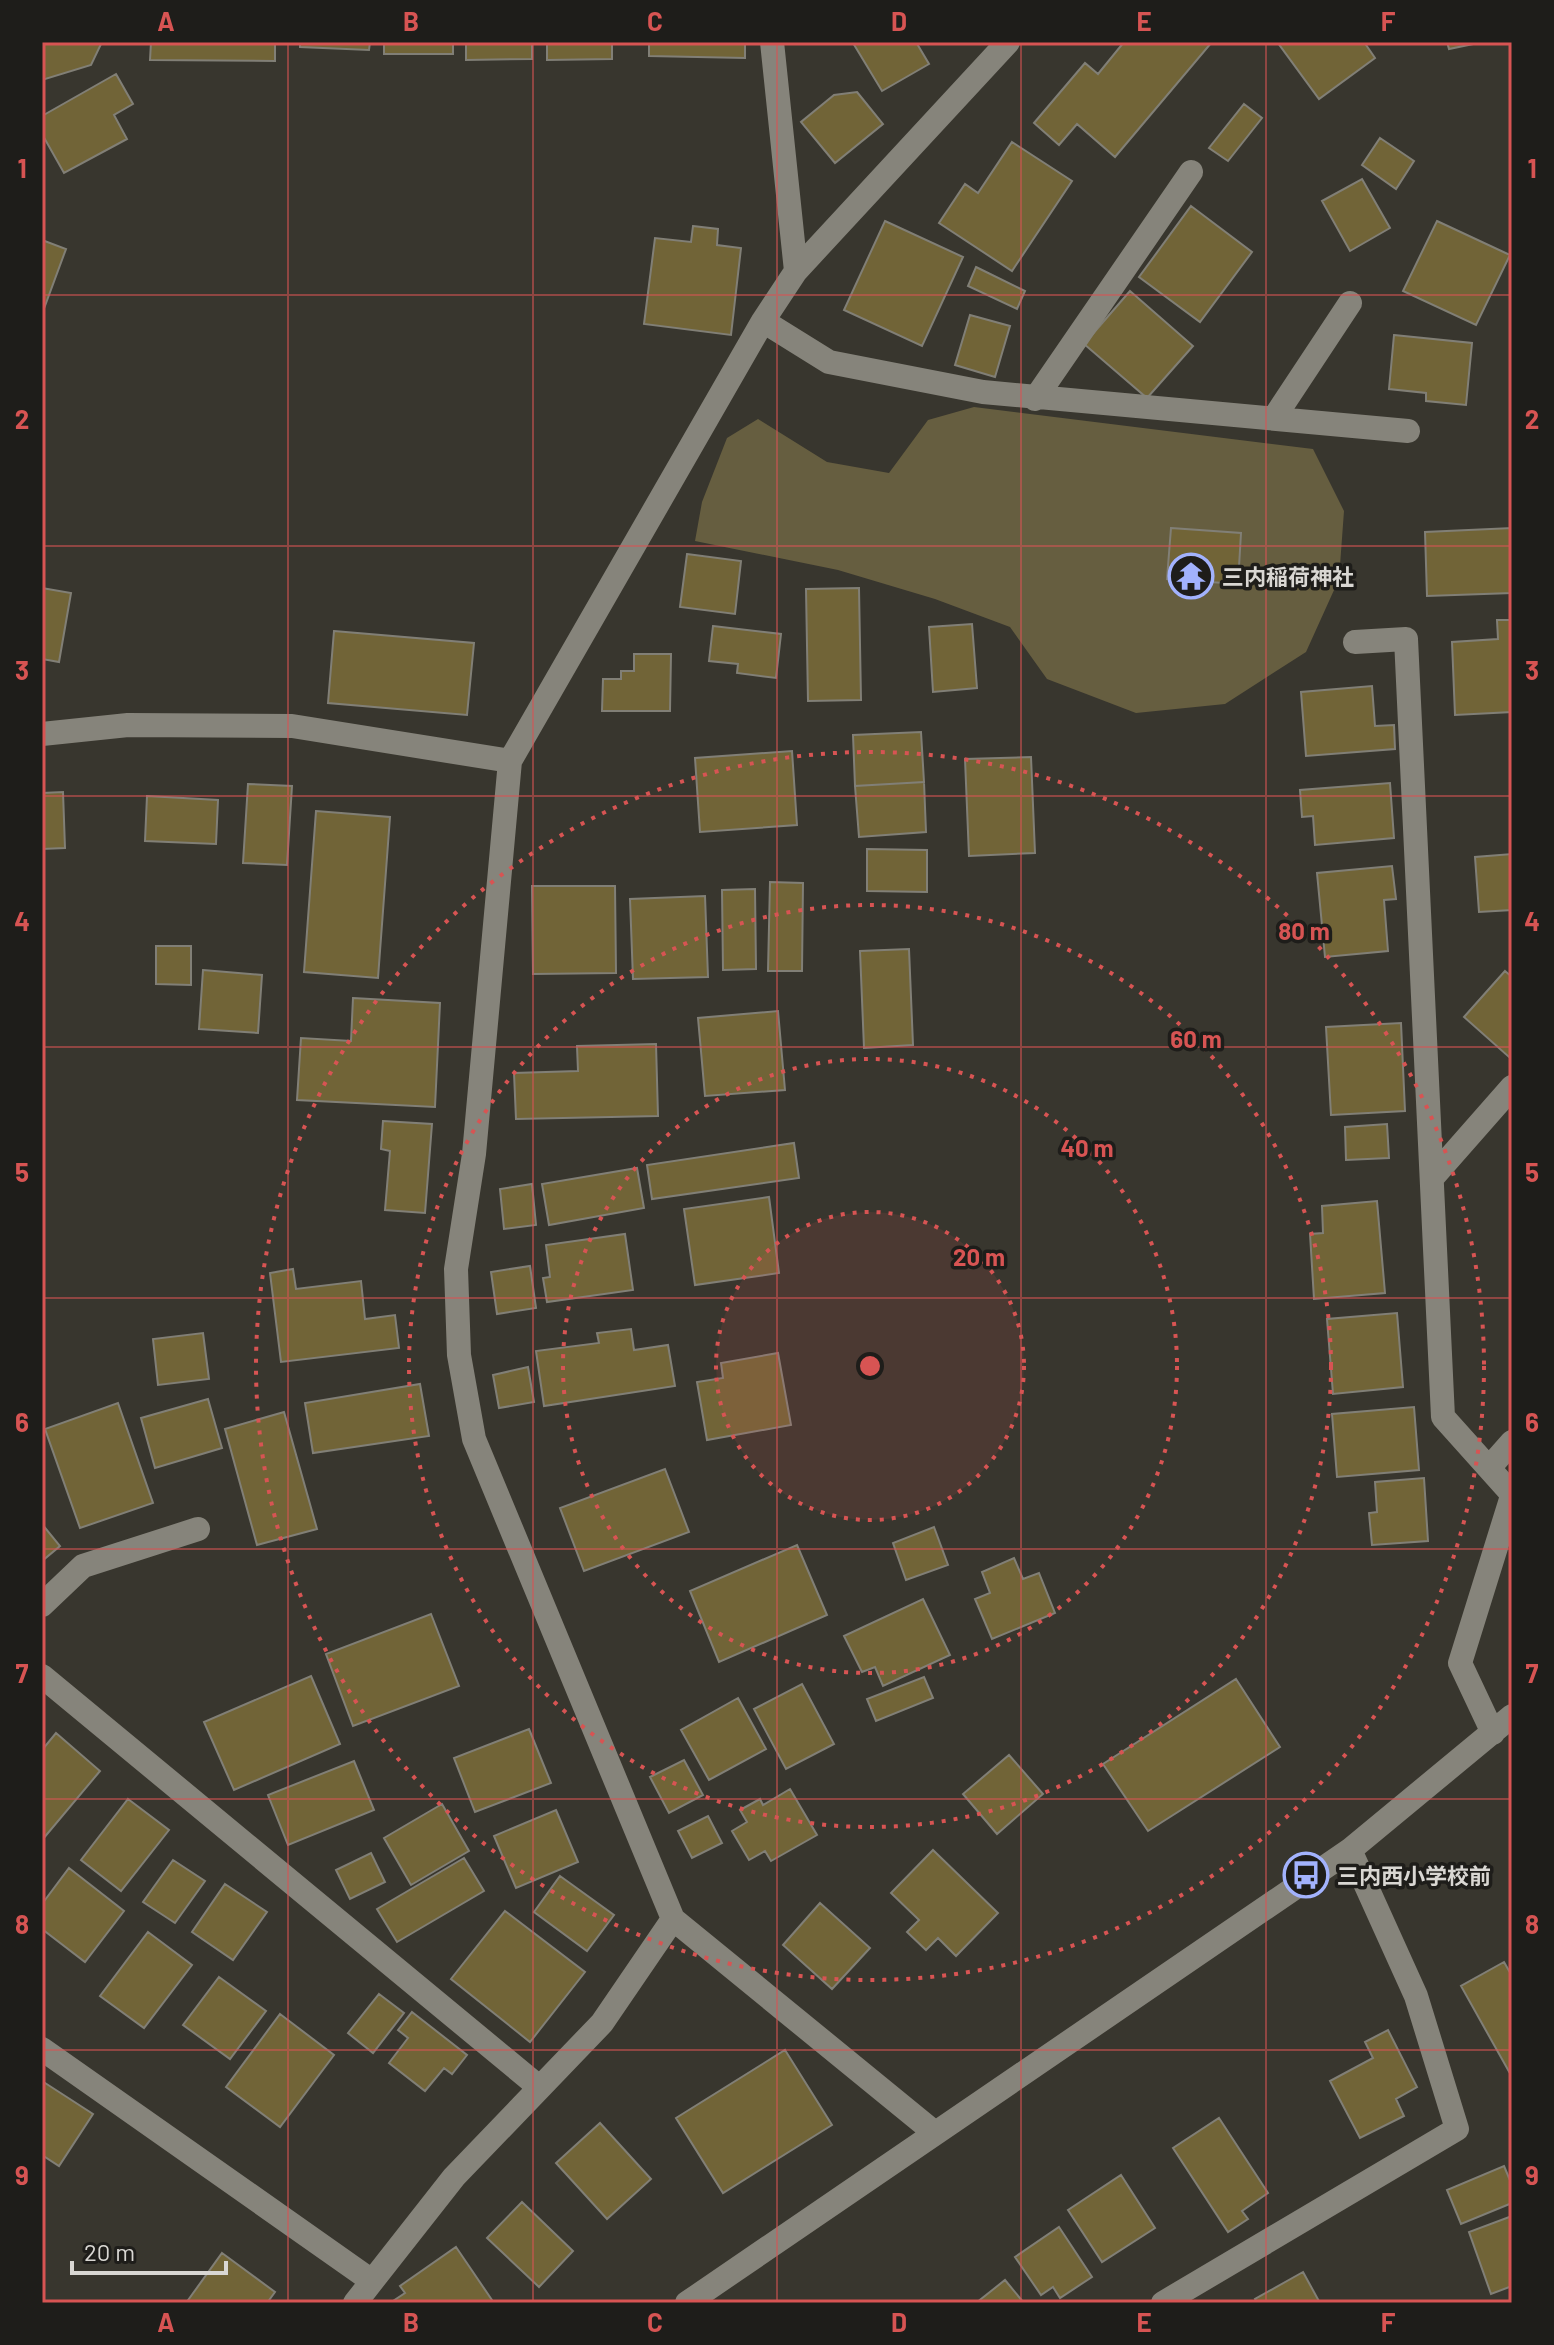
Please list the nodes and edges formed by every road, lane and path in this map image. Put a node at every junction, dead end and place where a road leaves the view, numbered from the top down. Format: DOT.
graph roads {
  1 [pos="772,42"];
  2 [pos="1008,42"];
  3 [pos="1191,172"];
  4 [pos="796,271"];
  5 [pos="1350,303"];
  6 [pos="763,321"];
  7 [pos="1035,399"];
  8 [pos="1274,418"];
  9 [pos="1408,431"];
  10 [pos="1355,642"];
  11 [pos="42,734"];
  12 [pos="510,761"];
  13 [pos="1512,1087"];
  14 [pos="1432,1178"];
  15 [pos="1512,1442"];
  16 [pos="1489,1468"];
  17 [pos="1512,1495"];
  18 [pos="198,1529"];
  19 [pos="42,1605"];
  20 [pos="42,1676"];
  21 [pos="1512,1716"];
  22 [pos="1493,1733"];
  23 [pos="1350,1850"];
  24 [pos="673,1919"];
  25 [pos="42,2049"];
  26 [pos="539,2087"];
  27 [pos="935,2133"];
  28 [pos="372,2281"];
  29 [pos="355,2303"];
  30 [pos="687,2303"];
  31 [pos="1163,2303"];
  1 -- 4 [label="street"];
  2 -- 4 [label="street"];
  3 -- 7 [label="street"];
  4 -- 6 [label="street"];
  5 -- 8 [label="street"];
  6 -- 7 [label="street"];
  6 -- 12 [label="street"];
  7 -- 8 [label="street"];
  8 -- 9 [label="street"];
  10 -- 14 [label="street"];
  11 -- 12 [label="street"];
  12 -- 24 [label="street"];
  13 -- 14 [label="street"];
  14 -- 16 [label="street"];
  15 -- 16 [label="street"];
  16 -- 17 [label="street"];
  17 -- 22 [label="street"];
  18 -- 19 [label="street"];
  20 -- 26 [label="street"];
  21 -- 22 [label="street"];
  22 -- 23 [label="street"];
  23 -- 27 [label="street"];
  23 -- 31 [label="street"];
  24 -- 26 [label="street"];
  24 -- 27 [label="street"];
  25 -- 28 [label="street"];
  26 -- 28 [label="street"];
  27 -- 30 [label="street"];
  28 -- 29 [label="street"];
}
